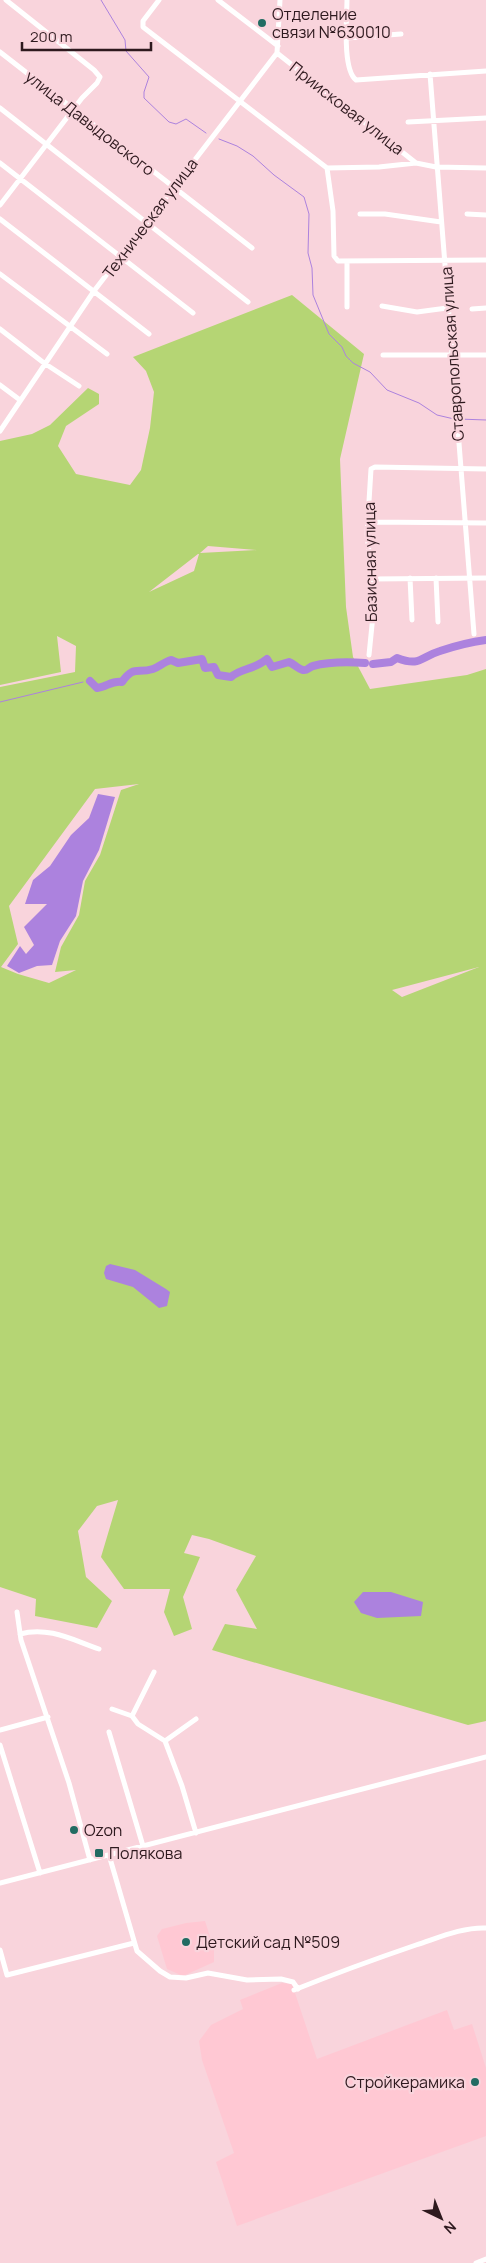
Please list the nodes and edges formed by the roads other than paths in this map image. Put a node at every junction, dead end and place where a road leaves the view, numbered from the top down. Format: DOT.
graph roads {
  1 [pos="6,0"];
  2 [pos="159,0"];
  3 [pos="218,0"];
  4 [pos="280,0"];
  5 [pos="347,0"];
  6 [pos="400,34"];
  7 [pos="347,38"];
  8 [pos="278,46"];
  9 [pos="0,52"];
  10 [pos="277,52"];
  11 [pos="486,71"];
  12 [pos="430,74"];
  13 [pos="239,101"];
  14 [pos="0,108"];
  15 [pos="73,110"];
  16 [pos="486,118"];
  17 [pos="433,120"];
  18 [pos="408,122"];
  19 [pos="47,144"];
  20 [pos="0,163"];
  21 [pos="416,163"];
  22 [pos="436,167"];
  23 [pos="326,168"];
  24 [pos="486,168"];
  25 [pos="20,179"];
  26 [pos="174,187"];
  27 [pos="0,205"];
  28 [pos="360,214"];
  29 [pos="467,214"];
  30 [pos="486,215"];
  31 [pos="0,219"];
  32 [pos="147,222"];
  33 [pos="441,222"];
  34 [pos="252,248"];
  35 [pos="120,256"];
  36 [pos="444,259"];
  37 [pos="347,260"];
  38 [pos="486,260"];
  39 [pos="0,274"];
  40 [pos="94,291"];
  41 [pos="248,302"];
  42 [pos="382,306"];
  43 [pos="346,307"];
  44 [pos="447,308"];
  45 [pos="486,308"];
  46 [pos="472,309"];
  47 [pos="193,313"];
  48 [pos="69,326"];
  49 [pos="0,329"];
  50 [pos="149,334"];
  51 [pos="107,354"];
  52 [pos="451,354"];
  53 [pos="383,355"];
  54 [pos="486,355"];
  55 [pos="44,363"];
  56 [pos="0,385"];
  57 [pos="79,386"];
  58 [pos="20,400"];
  59 [pos="0,431"];
  60 [pos="460,468"];
  61 [pos="486,469"];
  62 [pos="369,522"];
  63 [pos="466,523"];
  64 [pos="486,523"];
  65 [pos="470,577"];
  66 [pos="410,578"];
  67 [pos="436,578"];
  68 [pos="486,578"];
  69 [pos="372,579"];
  70 [pos="412,620"];
  71 [pos="438,622"];
  72 [pos="474,634"];
  73 [pos="369,655"];
  74 [pos="17,1612"];
  75 [pos="20,1634"];
  76 [pos="99,1648"];
  77 [pos="154,1672"];
  78 [pos="112,1710"];
  79 [pos="132,1716"];
  80 [pos="48,1717"];
  81 [pos="196,1719"];
  82 [pos="0,1730"];
  83 [pos="110,1732"];
  84 [pos="165,1741"];
  85 [pos="0,1746"];
  86 [pos="486,1757"];
  87 [pos="196,1833"];
  88 [pos="143,1846"];
  89 [pos="109,1855"];
  90 [pos="90,1860"];
  91 [pos="40,1873"];
  92 [pos="0,1883"];
  93 [pos="486,1928"];
  94 [pos="134,1942"];
  95 [pos="0,1950"];
  96 [pos="486,2259"];
  97 [pos="476,2263"];
  1 -- 15 [label="street"];
  2 -- 13 [label="street"];
  3 -- 8 [label="street, Приисковая улица"];
  4 -- 8 [label="street, Техническая улица"];
  5 -- 7 [label="street"];
  6 -- 7 [label="street"];
  7 -- 12 [label="street"];
  8 -- 10 [label="street, Техническая улица"];
  9 -- 15 [label="street, улица Давыдовского"];
  10 -- 13 [label="street, Техническая улица"];
  10 -- 21 [label="street, Приисковая улица"];
  11 -- 12 [label="street"];
  12 -- 17 [label="street, Ставропольская улица"];
  13 -- 23 [label="street"];
  13 -- 26 [label="street, Техническая улица"];
  14 -- 19 [label="street"];
  15 -- 19 [label="street"];
  15 -- 26 [label="street, улица Давыдовского"];
  16 -- 17 [label="street"];
  17 -- 18 [label="street"];
  17 -- 22 [label="street, Ставропольская улица"];
  19 -- 25 [label="street"];
  19 -- 32 [label="street"];
  20 -- 25 [label="street"];
  21 -- 22 [label="street"];
  21 -- 23 [label="street"];
  22 -- 24 [label="street"];
  22 -- 33 [label="street, Ставропольская улица"];
  23 -- 37 [label="street"];
  25 -- 27 [label="street"];
  25 -- 35 [label="street"];
  26 -- 32 [label="street, Техническая улица"];
  26 -- 34 [label="street, улица Давыдовского"];
  28 -- 33 [label="street"];
  29 -- 30 [label="street"];
  31 -- 40 [label="street"];
  32 -- 35 [label="street, Техническая улица"];
  32 -- 41 [label="street"];
  33 -- 36 [label="street, Ставропольская улица"];
  35 -- 40 [label="street, Техническая улица"];
  35 -- 47 [label="street"];
  36 -- 37 [label="street"];
  36 -- 38 [label="street"];
  36 -- 44 [label="street, Ставропольская улица"];
  37 -- 43 [label="street"];
  39 -- 48 [label="street"];
  40 -- 48 [label="street, Техническая улица"];
  40 -- 50 [label="street"];
  42 -- 44 [label="street"];
  44 -- 52 [label="street, Ставропольская улица"];
  45 -- 46 [label="street"];
  48 -- 51 [label="street"];
  48 -- 55 [label="street, Техническая улица"];
  49 -- 55 [label="street"];
  52 -- 53 [label="street"];
  52 -- 54 [label="street"];
  52 -- 60 [label="street, Ставропольская улица"];
  55 -- 57 [label="street"];
  55 -- 58 [label="street, Техническая улица"];
  56 -- 58 [label="street"];
  58 -- 59 [label="street, Техническая улица"];
  60 -- 61 [label="street"];
  60 -- 62 [label="street, Базисная улица"];
  60 -- 63 [label="street, Ставропольская улица"];
  62 -- 63 [label="street"];
  62 -- 69 [label="street, Базисная улица"];
  63 -- 64 [label="street"];
  63 -- 65 [label="street, Ставропольская улица"];
  65 -- 67 [label="street"];
  65 -- 68 [label="street"];
  65 -- 72 [label="street, Ставропольская улица"];
  66 -- 67 [label="street"];
  66 -- 69 [label="street"];
  66 -- 70 [label="street"];
  67 -- 71 [label="street"];
  69 -- 73 [label="street, Базисная улица"];
  74 -- 75 [label="street"];
  75 -- 76 [label="street"];
  75 -- 80 [label="street"];
  77 -- 79 [label="street"];
  78 -- 79 [label="street"];
  79 -- 84 [label="street"];
  80 -- 82 [label="street"];
  80 -- 90 [label="street"];
  81 -- 84 [label="street"];
  83 -- 88 [label="street"];
  84 -- 87 [label="street"];
  85 -- 91 [label="street"];
  86 -- 87 [label="street"];
  87 -- 88 [label="street"];
  88 -- 89 [label="street"];
  89 -- 90 [label="street"];
  89 -- 94 [label="street"];
  90 -- 91 [label="street"];
  91 -- 92 [label="street"];
  93 -- 94 [label="street"];
  94 -- 95 [label="street"];
  96 -- 97 [label="street"];
}
